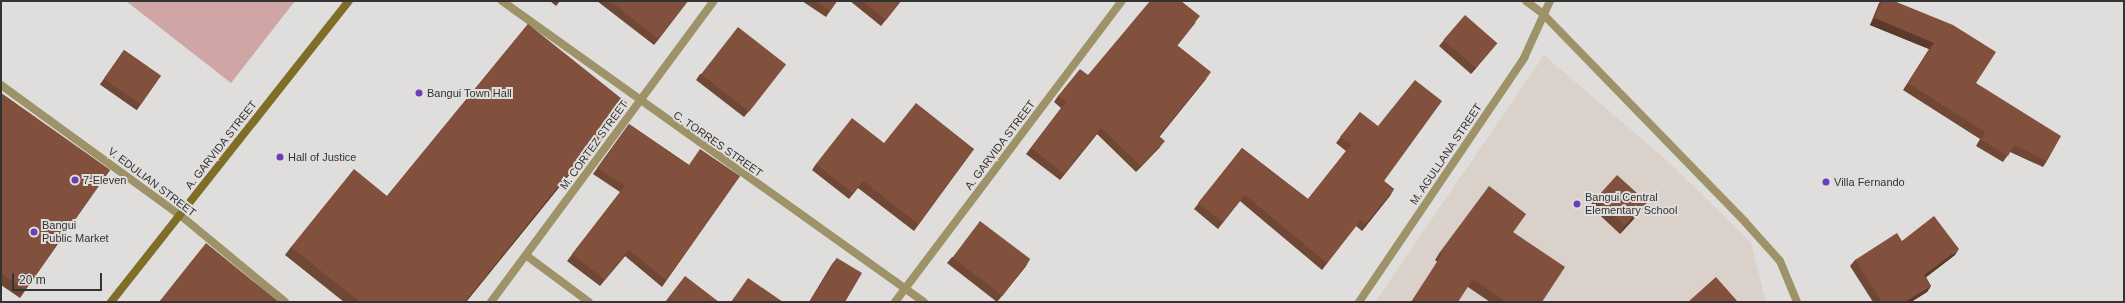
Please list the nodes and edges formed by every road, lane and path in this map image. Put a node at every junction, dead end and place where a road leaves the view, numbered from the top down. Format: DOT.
graph roads {
  1 [pos="349,1"];
  2 [pos="502,1"];
  3 [pos="714,1"];
  4 [pos="1122,1"];
  5 [pos="1526,1"];
  6 [pos="1550,1"];
  7 [pos="1543,14"];
  8 [pos="1,85"];
  9 [pos="639,102"];
  10 [pos="180,215"];
  11 [pos="527,256"];
  12 [pos="904,289"];
  13 [pos="111,302"];
  14 [pos="285,302"];
  15 [pos="491,302"];
  16 [pos="589,302"];
  17 [pos="894,302"];
  18 [pos="924,302"];
  19 [pos="1359,302"];
  20 [pos="1797,302"];
  1 -- 10 [label="main road, A. GARVIDA STREET"];
  2 -- 9 [label="street, C. TORRES STREET"];
  3 -- 9 [label="street, M. CORTEZ STREET"];
  4 -- 12 [label="street, A. GARVIDA STREET"];
  5 -- 7 [label="street"];
  6 -- 7 [label="street, M. AGULLANA STREET"];
  7 -- 19 [label="street, M. AGULLANA STREET"];
  7 -- 20 [label="street"];
  8 -- 10 [label="street, V. EDULIAN STREET"];
  9 -- 11 [label="street, M. CORTEZ STREET"];
  9 -- 12 [label="street, C. TORRES STREET"];
  10 -- 13 [label="main road, A. GARVIDA STREET"];
  10 -- 14 [label="street, V. EDULIAN STREET"];
  11 -- 15 [label="street, M. CORTEZ STREET"];
  11 -- 16 [label="street"];
  12 -- 17 [label="street, A. GARVIDA STREET"];
  12 -- 18 [label="street, C. TORRES STREET"];
}
